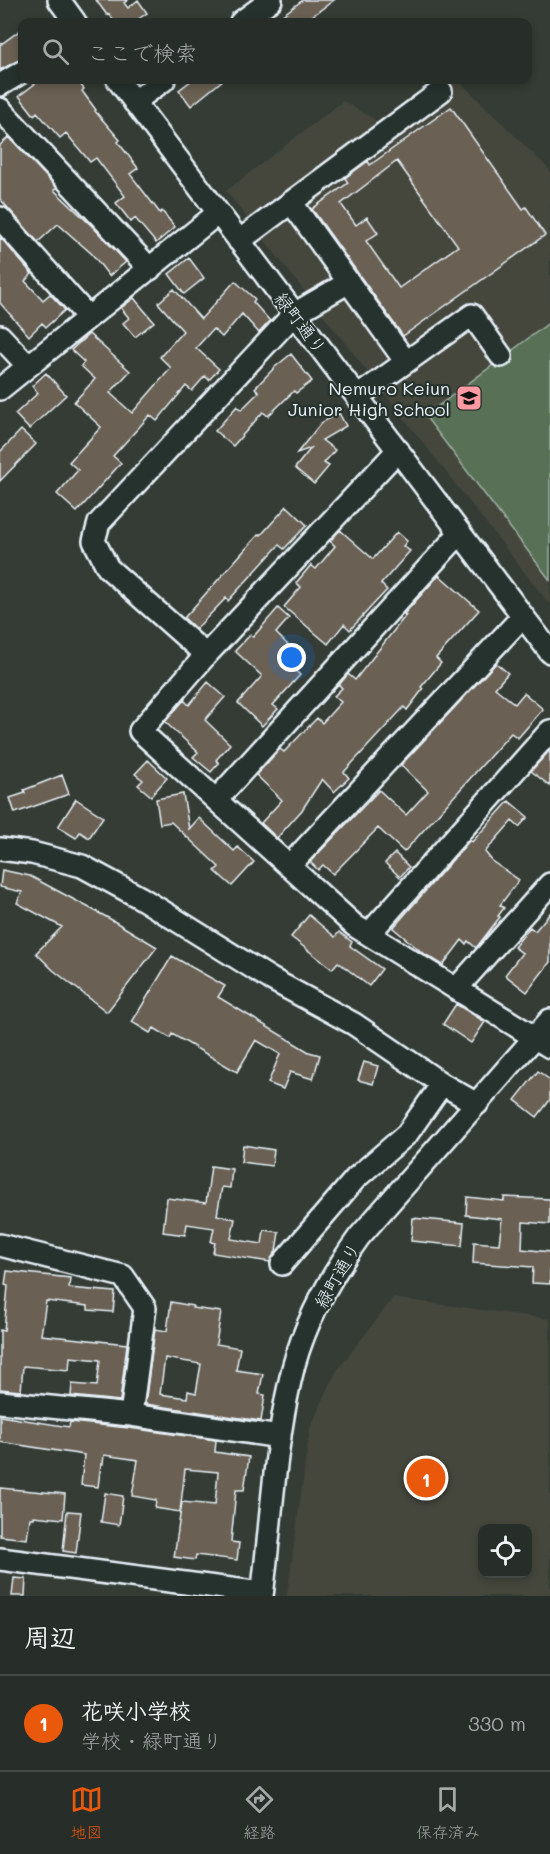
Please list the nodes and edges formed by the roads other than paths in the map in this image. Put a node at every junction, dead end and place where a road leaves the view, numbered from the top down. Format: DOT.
graph roads {
  1 [pos="59,0"];
  2 [pos="271,0"];
  3 [pos="72,18"];
  4 [pos="246,18"];
  5 [pos="18,74"];
  6 [pos="121,84"];
  7 [pos="159,84"];
  8 [pos="0,85"];
  9 [pos="441,91"];
  10 [pos="134,102"];
  11 [pos="0,109"];
  12 [pos="291,202"];
  13 [pos="218,213"];
  14 [pos="0,218"];
  15 [pos="239,241"];
  16 [pos="150,269"];
  17 [pos="349,282"];
  18 [pos="294,314"];
  19 [pos="88,317"];
  20 [pos="0,336"];
  21 [pos="501,356"];
  22 [pos="406,362"];
  23 [pos="28,366"];
  24 [pos="0,389"];
  25 [pos="357,397"];
  26 [pos="398,450"];
  27 [pos="460,533"];
  28 [pos="523,616"];
  29 [pos="550,652"];
  30 [pos="206,655"];
  31 [pos="550,731"];
  32 [pos="216,800"];
  33 [pos="0,849"];
  34 [pos="289,866"];
  35 [pos="550,884"];
  36 [pos="369,934"];
  37 [pos="456,989"];
  38 [pos="550,1020"];
  39 [pos="542,1042"];
  40 [pos="442,1084"];
  41 [pos="477,1104"];
  42 [pos="0,1245"];
  43 [pos="282,1264"];
  44 [pos="0,1402"];
  45 [pos="130,1415"];
  46 [pos="280,1437"];
  47 [pos="0,1558"];
  48 [pos="262,1595"];
  1 -- 3 [label="street"];
  2 -- 4 [label="street"];
  5 -- 8 [label="street"];
  6 -- 10 [label="street, 緑町通り"];
  7 -- 10 [label="street"];
  9 -- 12 [label="street"];
  10 -- 13 [label="street, 緑町通り"];
  11 -- 16 [label="street"];
  12 -- 15 [label="street"];
  12 -- 17 [label="street"];
  13 -- 15 [label="street, 緑町通り"];
  13 -- 16 [label="street"];
  14 -- 19 [label="street"];
  15 -- 18 [label="street, 緑町通り"];
  16 -- 19 [label="street"];
  17 -- 18 [label="street"];
  17 -- 22 [label="street"];
  18 -- 25 [label="street, 緑町通り"];
  18 -- 30 [label="street"];
  19 -- 23 [label="street"];
  20 -- 23 [label="street"];
  21 -- 22 [label="street"];
  22 -- 25 [label="street"];
  23 -- 24 [label="street"];
  25 -- 26 [label="street, 緑町通り"];
  26 -- 27 [label="street, 緑町通り"];
  26 -- 30 [label="street"];
  27 -- 28 [label="street, 緑町通り"];
  27 -- 32 [label="street"];
  28 -- 29 [label="street, 緑町通り"];
  28 -- 34 [label="street"];
  30 -- 32 [label="street"];
  31 -- 36 [label="street"];
  32 -- 34 [label="street"];
  33 -- 40 [label="street"];
  34 -- 36 [label="street"];
  35 -- 37 [label="street"];
  36 -- 37 [label="street"];
  37 -- 39 [label="street"];
  38 -- 39 [label="street, 緑町通り"];
  39 -- 41 [label="street, 緑町通り"];
  40 -- 41 [label="street"];
  40 -- 43 [label="street"];
  41 -- 46 [label="street, 緑町通り"];
  42 -- 45 [label="street"];
  44 -- 45 [label="street"];
  45 -- 46 [label="street"];
  46 -- 48 [label="street, 緑町通り"];
  47 -- 48 [label="street"];
}
